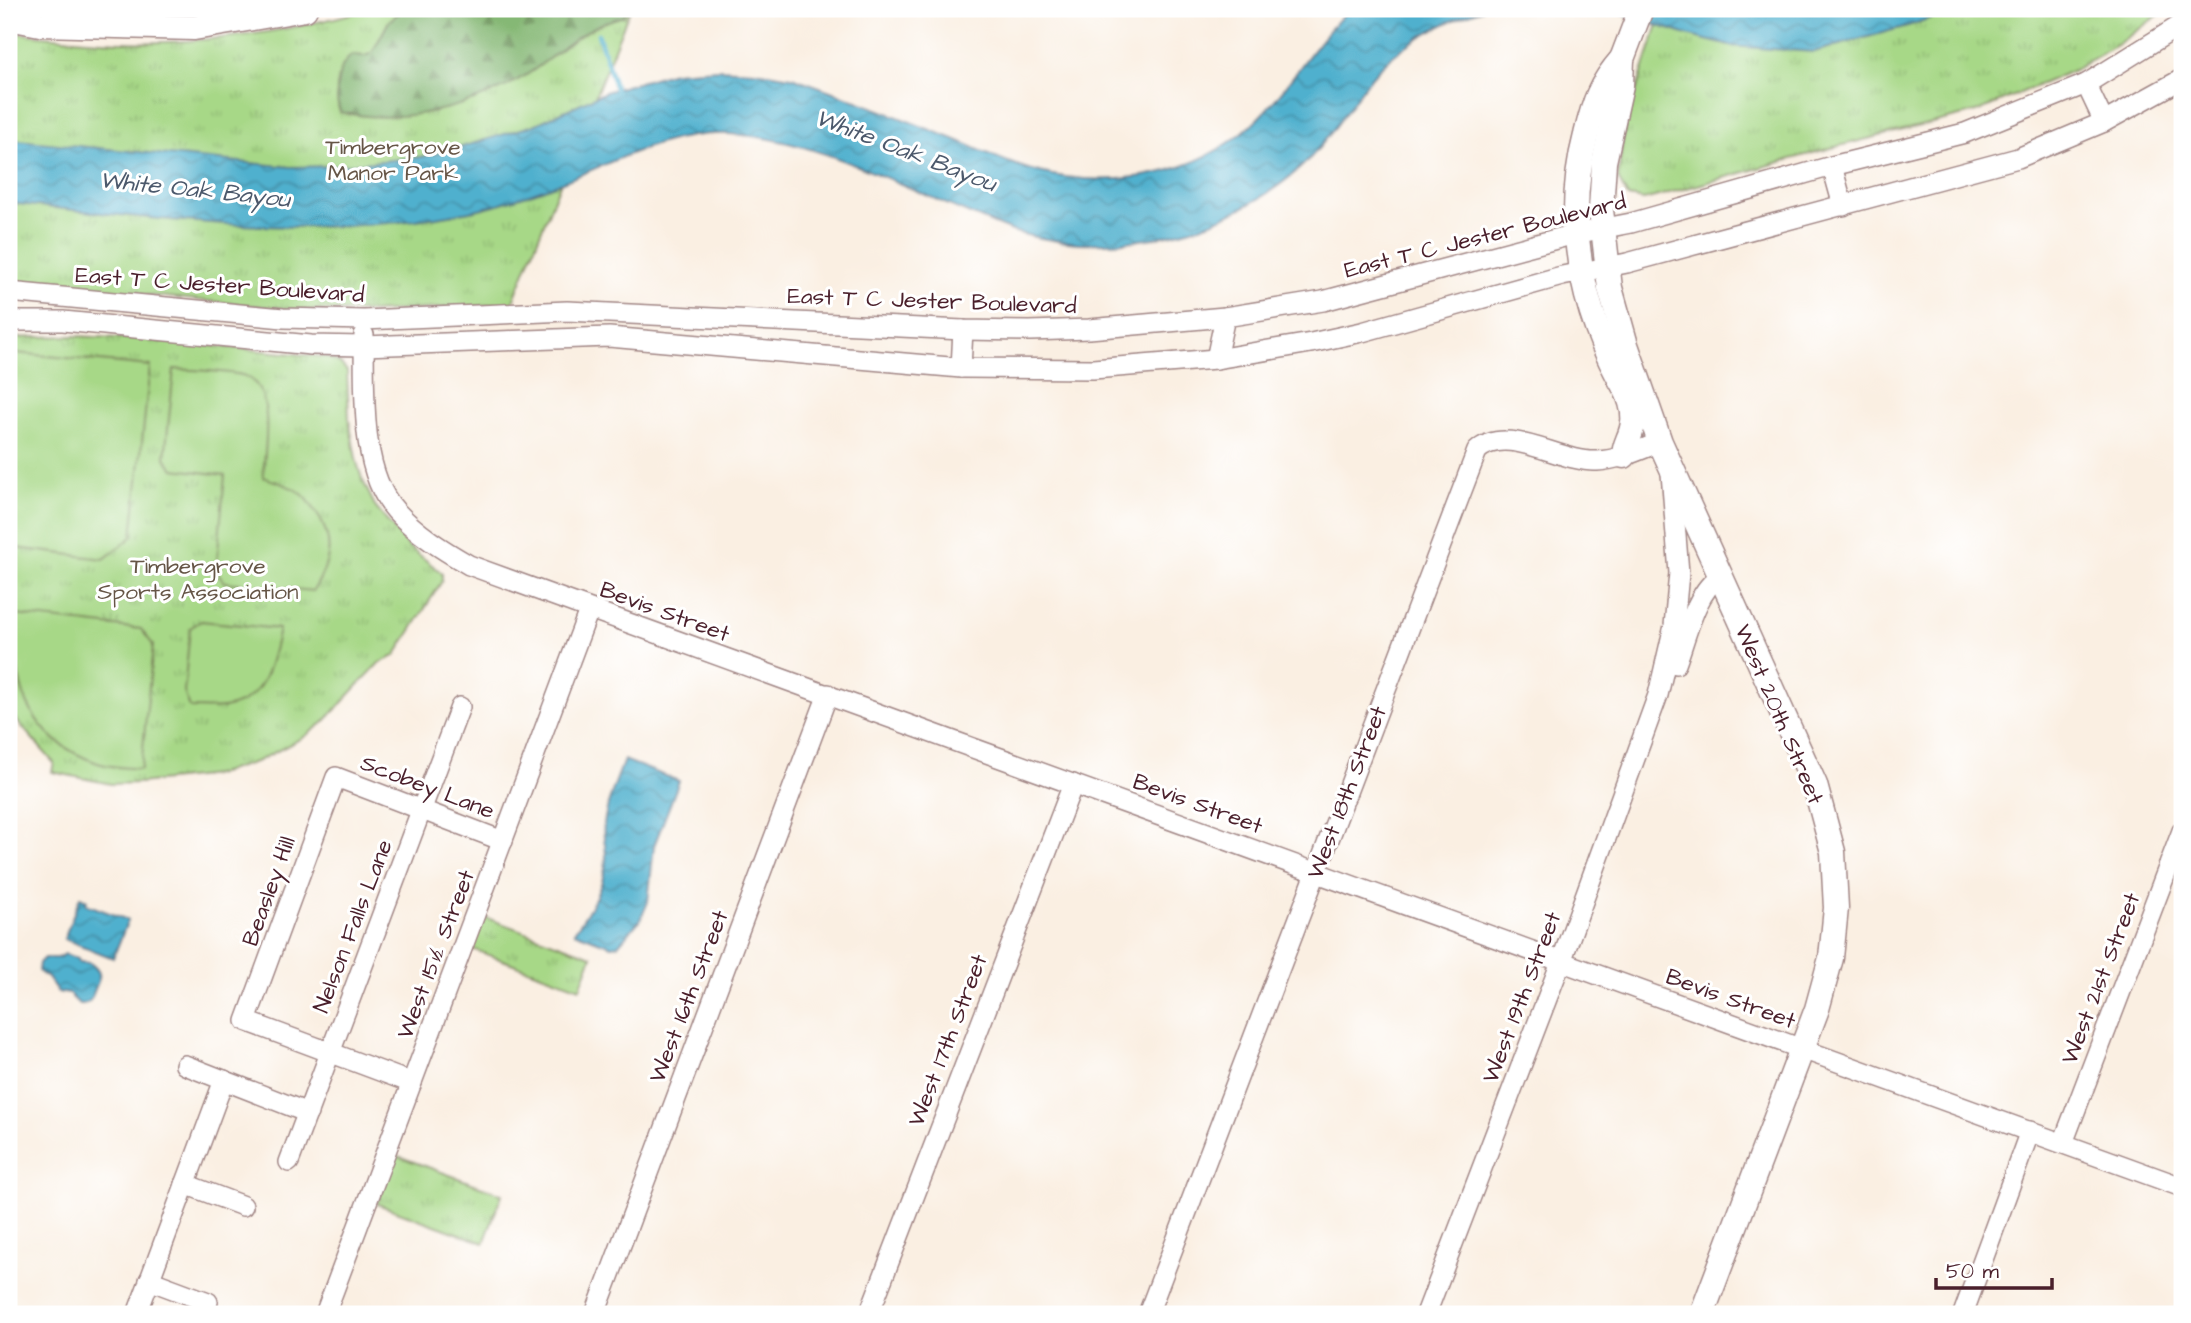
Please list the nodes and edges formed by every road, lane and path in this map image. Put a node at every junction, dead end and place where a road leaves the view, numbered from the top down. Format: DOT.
graph roads {
  1 [pos="305,9"];
  2 [pos="1641,9"];
  3 [pos="269,12"];
  4 [pos="9,18"];
  5 [pos="2182,23"];
  6 [pos="1623,55"];
  7 [pos="2182,79"];
  8 [pos="2086,84"];
  9 [pos="2104,122"];
  10 [pos="1832,166"];
  11 [pos="1843,205"];
  12 [pos="1602,229"];
  13 [pos="1575,234"];
  14 [pos="1606,267"];
  15 [pos="1581,272"];
  16 [pos="9,292"];
  17 [pos="670,314"];
  18 [pos="1225,317"];
  19 [pos="364,320"];
  20 [pos="9,321"];
  21 [pos="963,330"];
  22 [pos="667,341"];
  23 [pos="364,346"];
  24 [pos="1216,359"];
  25 [pos="961,368"];
  26 [pos="1628,393"];
  27 [pos="1660,442"];
  28 [pos="1625,456"];
  29 [pos="1671,465"];
  30 [pos="1720,577"];
  31 [pos="589,610"];
  32 [pos="828,694"];
  33 [pos="1658,695"];
  34 [pos="460,707"];
  35 [pos="337,777"];
  36 [pos="1073,784"];
  37 [pos="422,810"];
  38 [pos="2182,831"];
  39 [pos="503,841"];
  40 [pos="1315,872"];
  41 [pos="1561,962"];
  42 [pos="1802,1049"];
  43 [pos="331,1052"];
  44 [pos="185,1065"];
  45 [pos="224,1080"];
  46 [pos="412,1083"];
  47 [pos="308,1113"];
  48 [pos="2030,1131"];
  49 [pos="2063,1143"];
  50 [pos="289,1162"];
  51 [pos="185,1184"];
  52 [pos="2182,1187"];
  53 [pos="243,1206"];
  54 [pos="149,1280"];
  55 [pos="208,1302"];
  56 [pos="137,1314"];
  57 [pos="325,1314"];
  58 [pos="594,1314"];
  59 [pos="869,1314"];
  60 [pos="1148,1314"];
  61 [pos="1426,1314"];
  62 [pos="1702,1314"];
  63 [pos="1963,1314"];
  1 -- 3 [label="main road"];
  2 -- 6 [label="main road"];
  3 -- 4 [label="main road"];
  5 -- 8 [label="street, East T C Jester Boulevard"];
  6 -- 12 [label="main road, West 20th Street"];
  6 -- 13 [label="main road, West 20th Street"];
  7 -- 9 [label="street"];
  8 -- 9 [label="street"];
  8 -- 10 [label="street, East T C Jester Boulevard"];
  9 -- 11 [label="street"];
  10 -- 11 [label="street"];
  10 -- 12 [label="street, East T C Jester Boulevard"];
  11 -- 14 [label="street"];
  12 -- 13 [label="street, East T C Jester Boulevard"];
  12 -- 14 [label="main road, West 20th Street"];
  13 -- 15 [label="main road, West 20th Street"];
  13 -- 18 [label="street, East T C Jester Boulevard"];
  14 -- 15 [label="street"];
  14 -- 27 [label="main road, West 20th Street"];
  15 -- 24 [label="street"];
  15 -- 26 [label="main road, West 20th Street"];
  16 -- 19 [label="street, East T C Jester Boulevard"];
  17 -- 19 [label="street, East T C Jester Boulevard"];
  17 -- 21 [label="street, East T C Jester Boulevard"];
  17 -- 22 [label="street"];
  18 -- 21 [label="street, East T C Jester Boulevard"];
  18 -- 24 [label="street"];
  19 -- 23 [label="street, Bevis Street"];
  20 -- 23 [label="street"];
  21 -- 25 [label="street"];
  22 -- 23 [label="street"];
  22 -- 25 [label="street"];
  23 -- 31 [label="street, Bevis Street"];
  24 -- 25 [label="street"];
  26 -- 27 [label="main road, West 20th Street"];
  26 -- 28 [label="main road"];
  27 -- 28 [label="street, West 18th Street"];
  27 -- 29 [label="main road, West 20th Street"];
  28 -- 40 [label="street, West 18th Street"];
  29 -- 30 [label="main road, West 20th Street"];
  29 -- 33 [label="street, West 19th Street"];
  30 -- 33 [label="street, West 19th Street"];
  30 -- 42 [label="main road, West 20th Street"];
  31 -- 32 [label="street, Bevis Street"];
  31 -- 39 [label="street, West 15½ Street"];
  32 -- 36 [label="street, Bevis Street"];
  32 -- 58 [label="street, West 16th Street"];
  33 -- 41 [label="street, West 19th Street"];
  34 -- 37 [label="street, Nelson Falls Lane"];
  35 -- 37 [label="street, Scobey Lane"];
  35 -- 43 [label="street, Beasley Hill"];
  36 -- 40 [label="street, Bevis Street"];
  36 -- 59 [label="street, West 17th Street"];
  37 -- 39 [label="street, Scobey Lane"];
  37 -- 43 [label="street, Nelson Falls Lane"];
  38 -- 49 [label="street, West 21st Street"];
  39 -- 46 [label="street, West 15½ Street"];
  40 -- 41 [label="street, Bevis Street"];
  40 -- 60 [label="street, West 18th Street"];
  41 -- 42 [label="street, Bevis Street"];
  41 -- 61 [label="street, West 19th Street"];
  42 -- 48 [label="street, Bevis Street"];
  42 -- 62 [label="main road, West 20th Street"];
  43 -- 46 [label="street"];
  43 -- 47 [label="street, Nelson Falls Lane"];
  44 -- 45 [label="street"];
  45 -- 47 [label="street"];
  45 -- 51 [label="street"];
  46 -- 57 [label="street, West 15½ Street"];
  47 -- 50 [label="street, Nelson Falls Lane"];
  48 -- 49 [label="street, Bevis Street"];
  48 -- 63 [label="street"];
  49 -- 52 [label="street, Bevis Street"];
  51 -- 53 [label="street"];
  51 -- 54 [label="street"];
  54 -- 55 [label="street"];
  54 -- 56 [label="street"];
}
